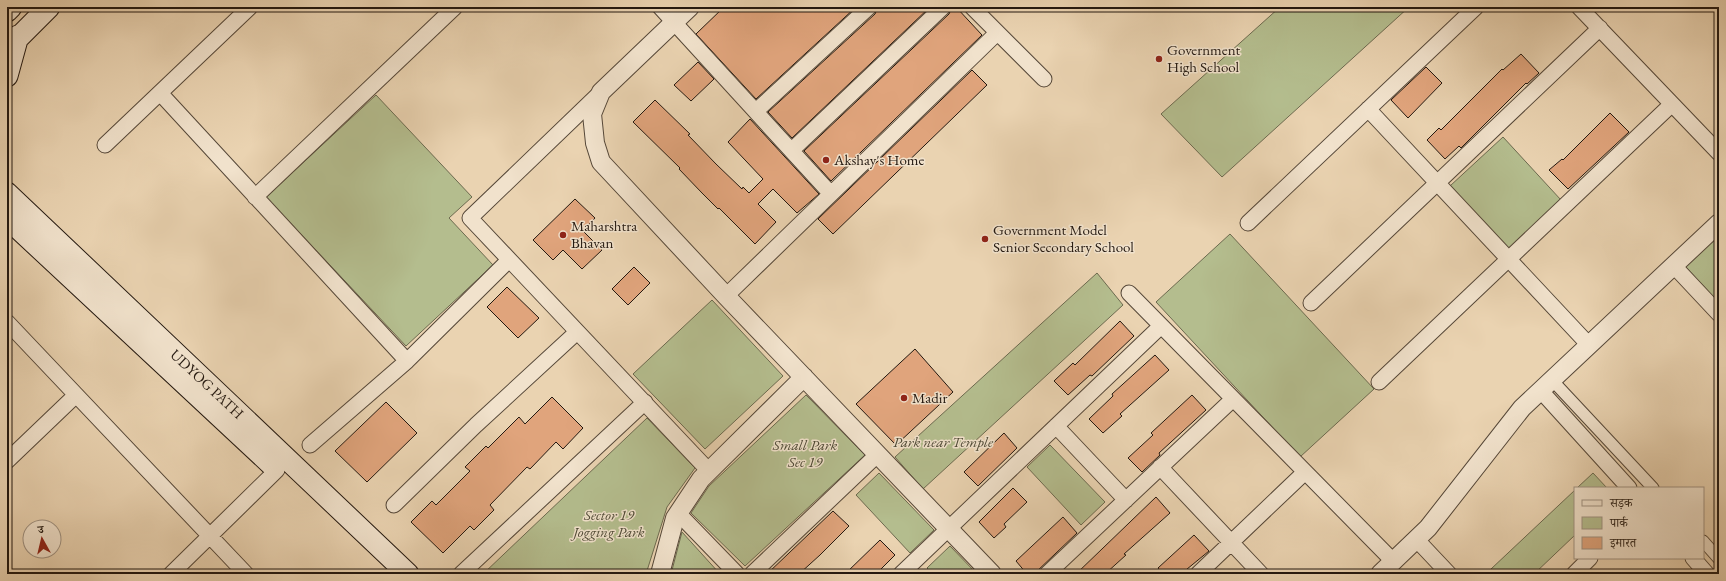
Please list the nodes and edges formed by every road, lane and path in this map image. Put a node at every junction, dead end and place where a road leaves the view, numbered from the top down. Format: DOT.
graph roads {
  1 [pos="11,7"];
  2 [pos="49,7"];
  3 [pos="250,7"];
  4 [pos="455,7"];
  5 [pos="660,7"];
  6 [pos="690,7"];
  7 [pos="869,7"];
  8 [pos="943,7"];
  9 [pos="972,7"];
  10 [pos="1476,7"];
  11 [pos="1579,7"];
  12 [pos="7,10"];
  13 [pos="674,22"];
  14 [pos="1600,28"];
  15 [pos="997,33"];
  16 [pos="13,42"];
  17 [pos="7,76"];
  18 [pos="1044,79"];
  19 [pos="601,92"];
  20 [pos="160,93"];
  21 [pos="1672,104"];
  22 [pos="1368,109"];
  23 [pos="756,111"];
  24 [pos="105,145"];
  25 [pos="792,150"];
  26 [pos="1719,153"];
  27 [pos="1437,183"];
  28 [pos="7,192"];
  29 [pos="831,194"];
  30 [pos="255,197"];
  31 [pos="7,218"];
  32 [pos="1248,223"];
  33 [pos="1719,223"];
  34 [pos="1509,259"];
  35 [pos="509,260"];
  36 [pos="1674,266"];
  37 [pos="1129,293"];
  38 [pos="726,296"];
  39 [pos="1311,303"];
  40 [pos="1719,314"];
  41 [pos="7,322"];
  42 [pos="1161,326"];
  43 [pos="577,332"];
  44 [pos="1589,345"];
  45 [pos="407,361"];
  46 [pos="804,377"];
  47 [pos="1379,382"];
  48 [pos="1547,385"];
  49 [pos="76,395"];
  50 [pos="1233,399"];
  51 [pos="644,402"];
  52 [pos="1056,426"];
  53 [pos="310,445"];
  54 [pos="878,454"];
  55 [pos="7,461"];
  56 [pos="1160,467"];
  57 [pos="277,470"];
  58 [pos="709,470"];
  59 [pos="1305,472"];
  60 [pos="1628,487"];
  61 [pos="1652,487"];
  62 [pos="1126,500"];
  63 [pos="394,505"];
  64 [pos="678,513"];
  65 [pos="949,529"];
  66 [pos="210,536"];
  67 [pos="1416,539"];
  68 [pos="1231,542"];
  69 [pos="1704,542"];
  70 [pos="1589,559"];
  71 [pos="1694,559"];
  72 [pos="1719,559"];
  73 [pos="1393,561"];
  74 [pos="171,574"];
  75 [pos="246,574"];
  76 [pos="388,574"];
  77 [pos="408,574"];
  78 [pos="461,574"];
  79 [pos="660,574"];
  80 [pos="737,574"];
  81 [pos="752,574"];
  82 [pos="901,574"];
  83 [pos="992,574"];
  84 [pos="1047,574"];
  85 [pos="1198,574"];
  86 [pos="1261,574"];
  87 [pos="1380,574"];
  88 [pos="1449,574"];
  89 [pos="1574,574"];
  90 [pos="1707,574"];
  1 -- 12 [label="main road"];
  2 -- 16 [label="main road"];
  3 -- 20 [label="street"];
  4 -- 30 [label="street"];
  5 -- 13 [label="street"];
  6 -- 13 [label="street"];
  7 -- 23 [label="street"];
  8 -- 25 [label="street"];
  9 -- 15 [label="street"];
  10 -- 22 [label="street"];
  11 -- 14 [label="street"];
  13 -- 19 [label="street"];
  13 -- 23 [label="street"];
  14 -- 21 [label="street"];
  14 -- 27 [label="street"];
  15 -- 18 [label="street"];
  15 -- 29 [label="street"];
  16 -- 17 [label="main road"];
  19 -- 35 [label="street"];
  19 -- 38 [label="street"];
  20 -- 24 [label="street"];
  20 -- 30 [label="street"];
  21 -- 26 [label="street"];
  21 -- 34 [label="street"];
  22 -- 27 [label="street"];
  22 -- 32 [label="street"];
  23 -- 25 [label="street"];
  25 -- 29 [label="street"];
  27 -- 34 [label="street"];
  27 -- 39 [label="street"];
  28 -- 77 [label="main road, UDYOG PATH"];
  29 -- 38 [label="street"];
  30 -- 45 [label="street"];
  31 -- 57 [label="main road, UDYOG PATH"];
  33 -- 36 [label="street"];
  34 -- 44 [label="street"];
  34 -- 47 [label="street"];
  35 -- 43 [label="street"];
  35 -- 45 [label="street"];
  36 -- 40 [label="street"];
  36 -- 44 [label="street"];
  37 -- 42 [label="street"];
  38 -- 46 [label="street"];
  41 -- 49 [label="street"];
  42 -- 50 [label="street"];
  42 -- 52 [label="street"];
  43 -- 51 [label="street"];
  43 -- 63 [label="street"];
  44 -- 48 [label="street"];
  45 -- 53 [label="street"];
  46 -- 54 [label="street"];
  46 -- 58 [label="street"];
  48 -- 60 [label="street"];
  48 -- 61 [label="street"];
  48 -- 67 [label="street"];
  49 -- 55 [label="street"];
  49 -- 66 [label="street"];
  50 -- 56 [label="street"];
  50 -- 59 [label="street"];
  51 -- 58 [label="street"];
  51 -- 78 [label="street"];
  52 -- 62 [label="street"];
  52 -- 65 [label="street"];
  54 -- 65 [label="street"];
  54 -- 81 [label="street"];
  56 -- 62 [label="street"];
  56 -- 68 [label="street"];
  57 -- 66 [label="street"];
  57 -- 76 [label="main road, UDYOG PATH"];
  58 -- 64 [label="street"];
  59 -- 68 [label="street"];
  59 -- 73 [label="street"];
  62 -- 84 [label="street"];
  64 -- 79 [label="street"];
  64 -- 80 [label="street"];
  65 -- 82 [label="street"];
  65 -- 83 [label="street"];
  66 -- 74 [label="street"];
  66 -- 75 [label="street"];
  67 -- 73 [label="street"];
  67 -- 88 [label="street"];
  68 -- 85 [label="street"];
  68 -- 86 [label="street"];
  69 -- 72 [label="street"];
  70 -- 89 [label="street"];
  71 -- 90 [label="street"];
  73 -- 87 [label="street"];
}
